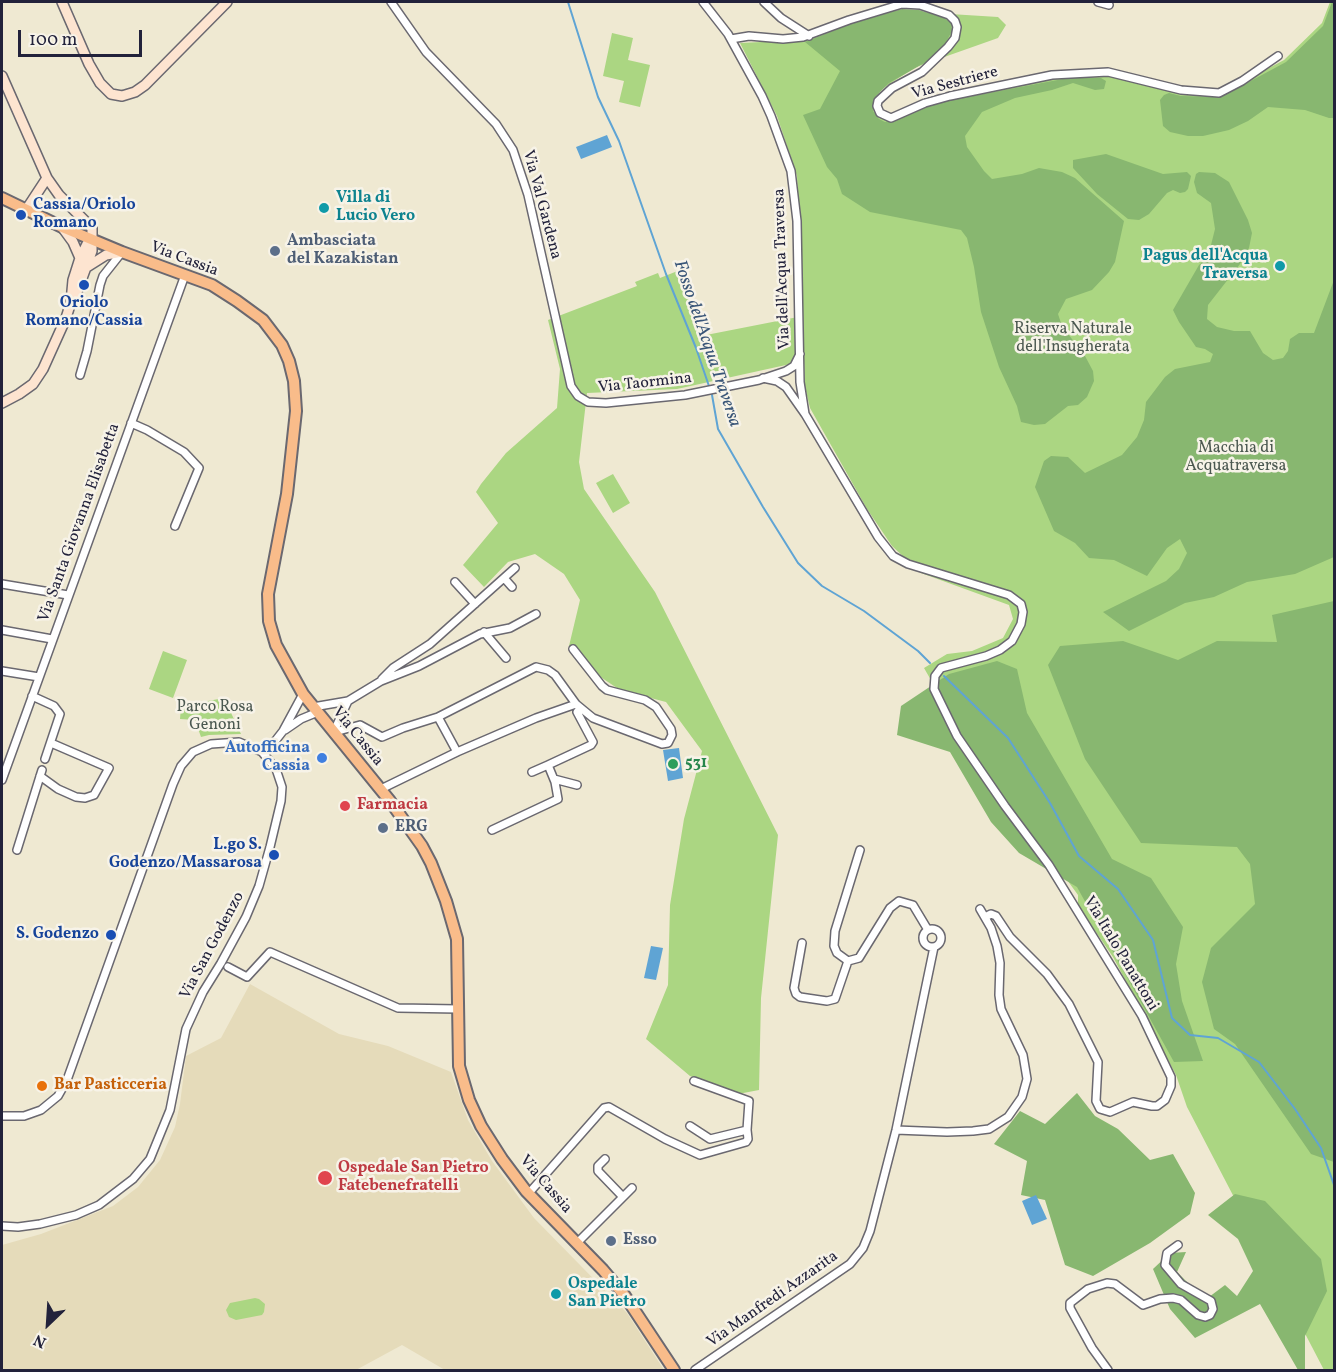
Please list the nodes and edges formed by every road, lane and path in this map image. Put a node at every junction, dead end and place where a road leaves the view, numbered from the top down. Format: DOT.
graph roads {
  1 [pos="63,2"];
  2 [pos="227,2"];
  3 [pos="391,2"];
  4 [pos="703,2"];
  5 [pos="764,2"];
  6 [pos="1098,2"];
  7 [pos="1109,5"];
  8 [pos="809,36"];
  9 [pos="731,39"];
  10 [pos="1278,56"];
  11 [pos="2,76"];
  12 [pos="47,178"];
  13 [pos="2,198"];
  14 [pos="26,210"];
  15 [pos="62,227"];
  16 [pos="93,240"];
  17 [pos="122,252"];
  18 [pos="80,258"];
  19 [pos="87,267"];
  20 [pos="185,275"];
  21 [pos="71,302"];
  22 [pos="800,354"];
  23 [pos="80,375"];
  24 [pos="763,378"];
  25 [pos="571,386"];
  26 [pos="2,403"];
  27 [pos="805,414"];
  28 [pos="130,423"];
  29 [pos="175,526"];
  30 [pos="515,568"];
  31 [pos="504,578"];
  32 [pos="455,582"];
  33 [pos="2,584"];
  34 [pos="512,587"];
  35 [pos="69,595"];
  36 [pos="1019,601"];
  37 [pos="475,604"];
  38 [pos="536,614"];
  39 [pos="2,630"];
  40 [pos="484,632"];
  41 [pos="52,639"];
  42 [pos="573,649"];
  43 [pos="506,658"];
  44 [pos="2,670"];
  45 [pos="39,677"];
  46 [pos="381,681"];
  47 [pos="303,694"];
  48 [pos="32,696"];
  49 [pos="348,701"];
  50 [pos="578,706"];
  51 [pos="315,710"];
  52 [pos="438,717"];
  53 [pos="283,731"];
  54 [pos="334,732"];
  55 [pos="51,744"];
  56 [pos="457,752"];
  57 [pos="265,754"];
  58 [pos="45,759"];
  59 [pos="5,763"];
  60 [pos="548,765"];
  61 [pos="532,772"];
  62 [pos="554,779"];
  63 [pos="2,780"];
  64 [pos="577,785"];
  65 [pos="381,789"];
  66 [pos="492,830"];
  67 [pos="17,850"];
  68 [pos="860,850"];
  69 [pos="981,909"];
  70 [pos="985,917"];
  71 [pos="928,930"];
  72 [pos="802,943"];
  73 [pos="934,947"];
  74 [pos="848,961"];
  75 [pos="228,967"];
  76 [pos="458,1010"];
  77 [pos="694,1082"];
  78 [pos="2,1116"];
  79 [pos="690,1126"];
  80 [pos="747,1130"];
  81 [pos="896,1130"];
  82 [pos="605,1159"];
  83 [pos="632,1188"];
  84 [pos="529,1193"];
  85 [pos="623,1197"];
  86 [pos="2,1226"];
  87 [pos="577,1243"];
  88 [pos="1178,1245"];
  89 [pos="674,1371"];
  90 [pos="695,1371"];
  91 [pos="1108,1371"];
  1 -- 2 [label="street"];
  3 -- 25 [label="street, Via Val Gardena"];
  4 -- 9 [label="street, Via dell'Acqua Traversa"];
  5 -- 8 [label="street"];
  6 -- 7 [label="street"];
  8 -- 9 [label="street, Via Sestriere"];
  8 -- 10 [label="street, Via Sestriere"];
  9 -- 22 [label="street, Via dell'Acqua Traversa"];
  11 -- 12 [label="street"];
  12 -- 14 [label="street"];
  12 -- 16 [label="street"];
  13 -- 14 [label="main road, Via Cassia"];
  14 -- 15 [label="main road, Via Cassia"];
  15 -- 16 [label="main road, Via Cassia"];
  15 -- 18 [label="street"];
  16 -- 17 [label="main road, Via Cassia"];
  16 -- 18 [label="street"];
  16 -- 19 [label="street"];
  17 -- 19 [label="street"];
  17 -- 20 [label="main road, Via Cassia"];
  17 -- 23 [label="street"];
  18 -- 21 [label="street"];
  19 -- 21 [label="street"];
  20 -- 28 [label="street, Via Santa Giovanna Elisabetta"];
  20 -- 47 [label="main road, Via Cassia"];
  21 -- 26 [label="street"];
  22 -- 24 [label="street, Via Taormina"];
  22 -- 27 [label="street, Via dell'Acqua Traversa"];
  24 -- 25 [label="street, Via Taormina"];
  24 -- 27 [label="street, Via dell'Acqua Traversa"];
  27 -- 36 [label="street, Via dell'Acqua Traversa"];
  28 -- 29 [label="street"];
  28 -- 35 [label="street, Via Santa Giovanna Elisabetta"];
  30 -- 31 [label="street"];
  31 -- 34 [label="street"];
  31 -- 37 [label="street"];
  32 -- 37 [label="street"];
  33 -- 35 [label="street"];
  35 -- 41 [label="street, Via Santa Giovanna Elisabetta"];
  36 -- 70 [label="street, Via Italo Panattoni"];
  37 -- 46 [label="street"];
  38 -- 40 [label="street"];
  39 -- 41 [label="street"];
  40 -- 43 [label="street"];
  40 -- 46 [label="street"];
  41 -- 45 [label="street, Via Santa Giovanna Elisabetta"];
  42 -- 50 [label="street"];
  44 -- 45 [label="street"];
  45 -- 48 [label="street, Via Santa Giovanna Elisabetta"];
  46 -- 49 [label="street"];
  47 -- 51 [label="main road, Via Cassia"];
  47 -- 53 [label="street"];
  48 -- 55 [label="street"];
  48 -- 59 [label="street, Via Santa Giovanna Elisabetta"];
  49 -- 51 [label="street"];
  49 -- 54 [label="street"];
  50 -- 52 [label="street"];
  50 -- 56 [label="street"];
  50 -- 60 [label="street"];
  51 -- 53 [label="street"];
  51 -- 54 [label="main road, Via Cassia"];
  52 -- 54 [label="street"];
  52 -- 56 [label="street"];
  53 -- 57 [label="street"];
  54 -- 65 [label="main road, Via Cassia"];
  55 -- 58 [label="street"];
  55 -- 67 [label="street"];
  56 -- 65 [label="street"];
  57 -- 78 [label="street"];
  57 -- 86 [label="street, Via San Godenzo"];
  59 -- 63 [label="street, Via Santa Giovanna Elisabetta"];
  60 -- 61 [label="street"];
  60 -- 62 [label="street"];
  62 -- 64 [label="street"];
  62 -- 66 [label="street"];
  65 -- 76 [label="main road, Via Cassia"];
  68 -- 74 [label="street"];
  69 -- 70 [label="street, Via Italo Panattoni"];
  70 -- 81 [label="street, Via Italo Panattoni"];
  71 -- 73 [label="street"];
  71 -- 73 [label="street"];
  71 -- 74 [label="street"];
  72 -- 74 [label="street"];
  73 -- 81 [label="street"];
  75 -- 76 [label="street"];
  76 -- 84 [label="main road, Via Cassia"];
  77 -- 80 [label="street"];
  79 -- 80 [label="street"];
  80 -- 84 [label="street"];
  81 -- 90 [label="street, Via Manfredi Azzarita"];
  82 -- 85 [label="street"];
  83 -- 85 [label="street"];
  84 -- 87 [label="main road, Via Cassia"];
  85 -- 87 [label="street"];
  87 -- 89 [label="main road, Via Cassia"];
  88 -- 91 [label="street"];
}
